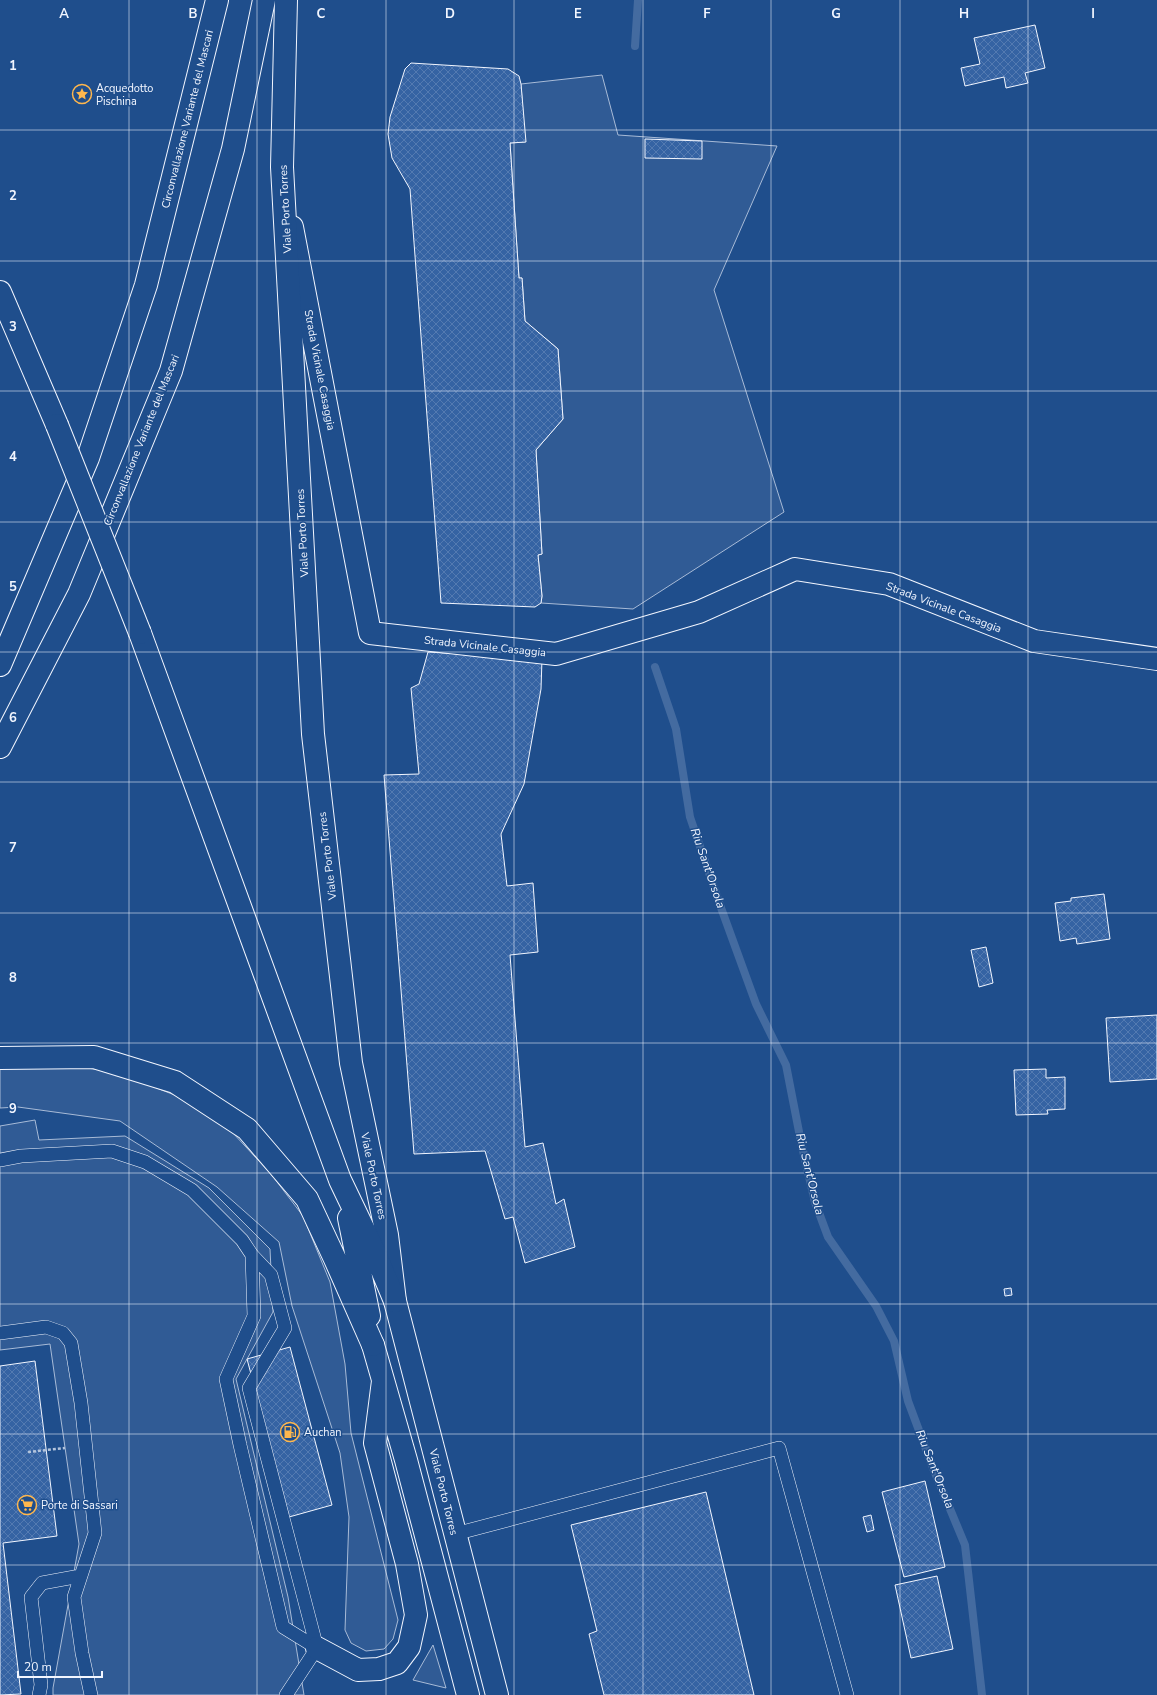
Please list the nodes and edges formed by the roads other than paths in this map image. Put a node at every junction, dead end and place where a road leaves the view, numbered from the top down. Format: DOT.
graph roads {
  1 [pos="207,0"];
  2 [pos="217,0"];
  3 [pos="264,0"];
  4 [pos="286,0"];
  5 [pos="194,92"];
  6 [pos="283,176"];
  7 [pos="0,292"];
  8 [pos="1157,659"];
  9 [pos="0,665"];
  10 [pos="0,747"];
  11 [pos="0,1058"];
  12 [pos="0,1160"];
  13 [pos="340,1180"];
  14 [pos="252,1255"];
  15 [pos="395,1301"];
  16 [pos="0,1333"];
  17 [pos="373,1345"];
  18 [pos="383,1381"];
  19 [pos="455,1534"];
  20 [pos="80,1576"];
  21 [pos="317,1648"];
  22 [pos="34,1676"];
  23 [pos="38,1695"];
  24 [pos="91,1695"];
  25 [pos="286,1695"];
  26 [pos="468,1695"];
  27 [pos="496,1695"];
  28 [pos="847,1695"];
  1 -- 5 [label="main road"];
  2 -- 5 [label="main road, Circonvallazione Variante del Mascari"];
  3 -- 10 [label="main road, Circonvallazione Variante del Mascari"];
  4 -- 6 [label="main road, Viale Porto Torres"];
  5 -- 9 [label="main road, Circonvallazione Variante del Mascari"];
  6 -- 8 [label="main road, Strada Vicinale Casaggia"];
  6 -- 15 [label="main road, Viale Porto Torres"];
  7 -- 13 [label="main road, bridge"];
  11 -- 17 [label="main road"];
  12 -- 14 [label="lane"];
  13 -- 15 [label="main road"];
  13 -- 17 [label="main road"];
  14 -- 21 [label="lane"];
  14 -- 21 [label="lane"];
  15 -- 19 [label="main road, Viale Porto Torres"];
  16 -- 20 [label="lane"];
  17 -- 18 [label="main road"];
  18 -- 21 [label="main road"];
  18 -- 26 [label="main road"];
  19 -- 27 [label="main road, Viale Porto Torres"];
  19 -- 28 [label="lane"];
  20 -- 23 [label="lane"];
  20 -- 24 [label="lane"];
  21 -- 25 [label="lane"];
  22 -- 23 [label="lane"];
}
